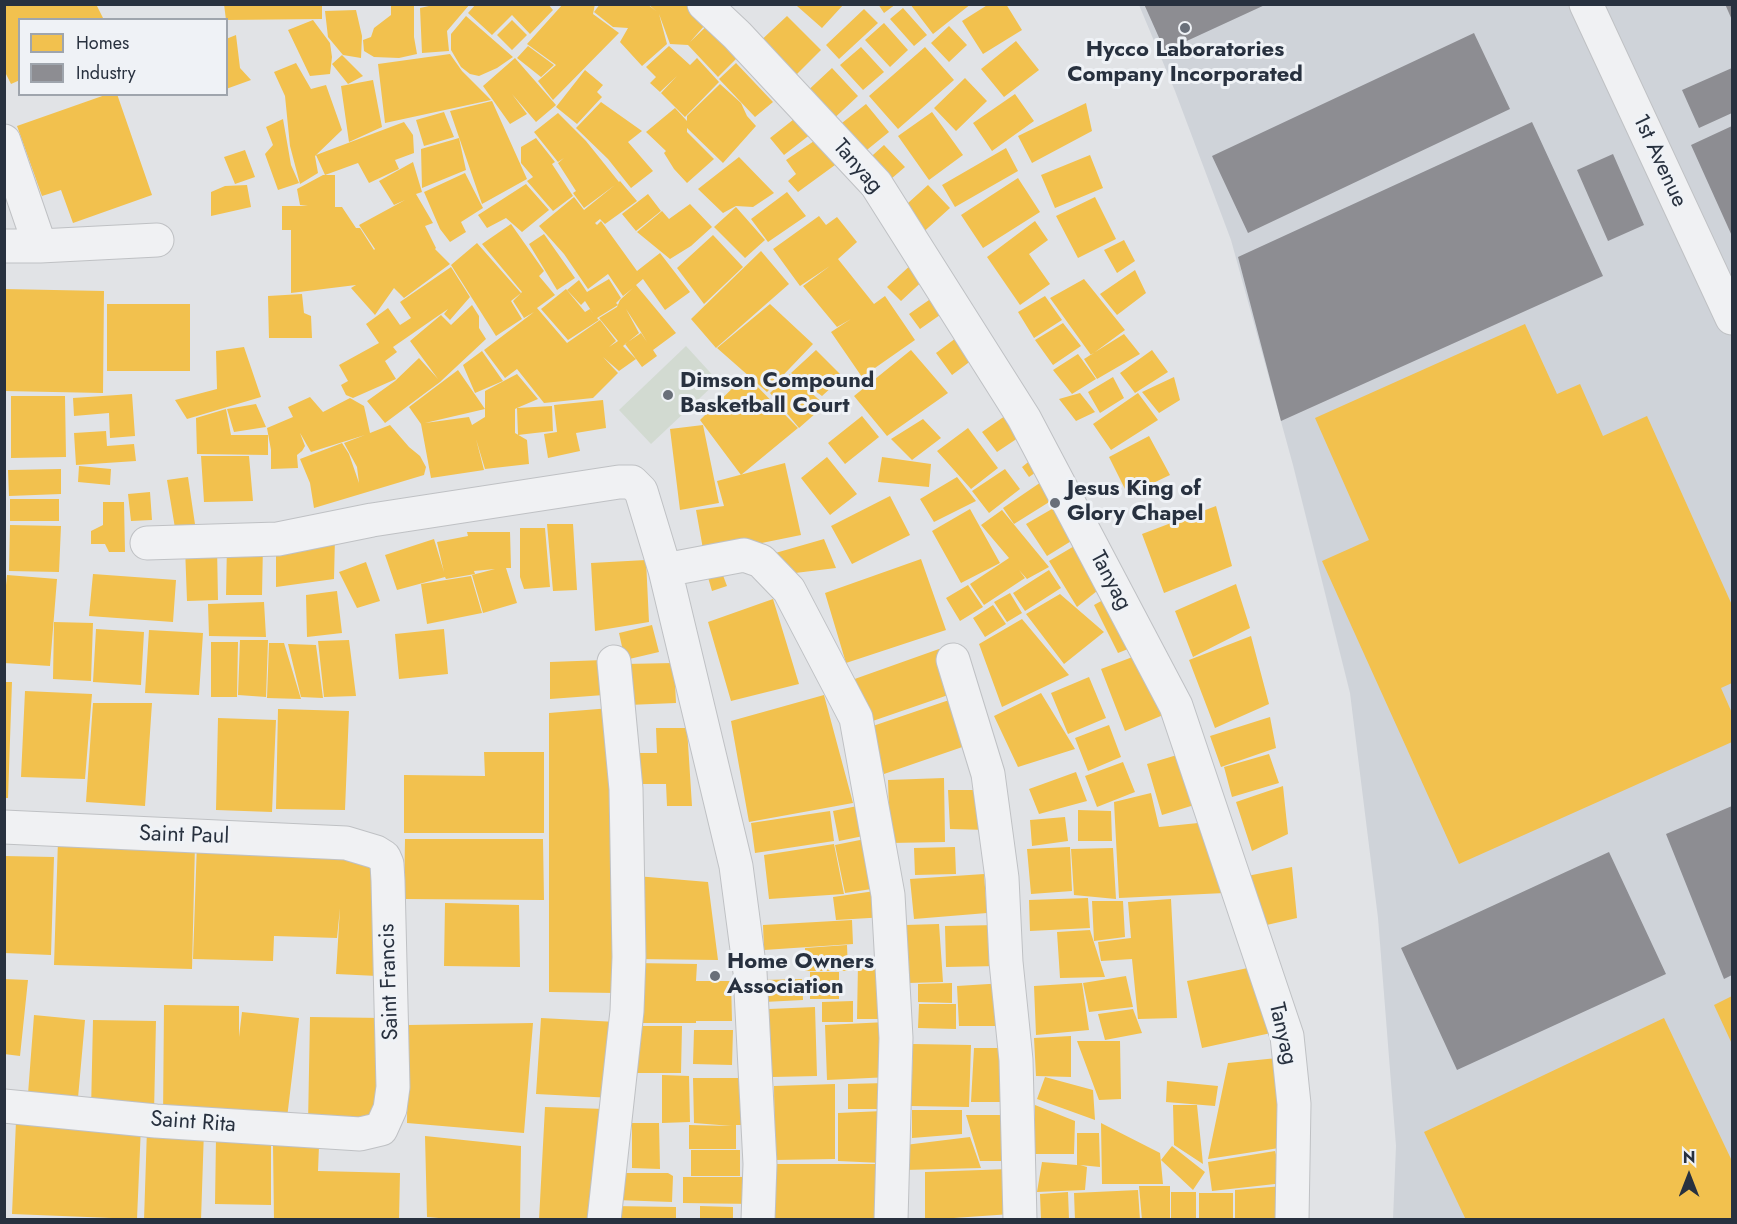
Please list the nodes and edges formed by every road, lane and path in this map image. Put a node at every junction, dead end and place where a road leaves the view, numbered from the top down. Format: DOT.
graph roads {
  1 [pos="704,4"];
  2 [pos="1587,4"];
  3 [pos="4,141"];
  4 [pos="157,240"];
  5 [pos="4,246"];
  6 [pos="40,246"];
  7 [pos="1732,318"];
  8 [pos="147,543"];
  9 [pos="665,570"];
  10 [pos="954,660"];
  11 [pos="614,662"];
  12 [pos="4,827"];
  13 [pos="362,848"];
  14 [pos="4,1106"];
  15 [pos="381,1129"];
  16 [pos="604,1220"];
  17 [pos="758,1220"];
  18 [pos="891,1220"];
  19 [pos="1020,1220"];
  20 [pos="1292,1220"];
  1 -- 20 [label="street, Tanyag"];
  2 -- 7 [label="street, 1st Avenue"];
  3 -- 6 [label="street"];
  4 -- 6 [label="street"];
  5 -- 6 [label="street"];
  8 -- 9 [label="street"];
  9 -- 17 [label="street"];
  9 -- 18 [label="street"];
  10 -- 19 [label="street"];
  11 -- 16 [label="street"];
  12 -- 13 [label="street, Saint Paul"];
  13 -- 15 [label="street, Saint Francis"];
  14 -- 15 [label="street, Saint Rita"];
}
